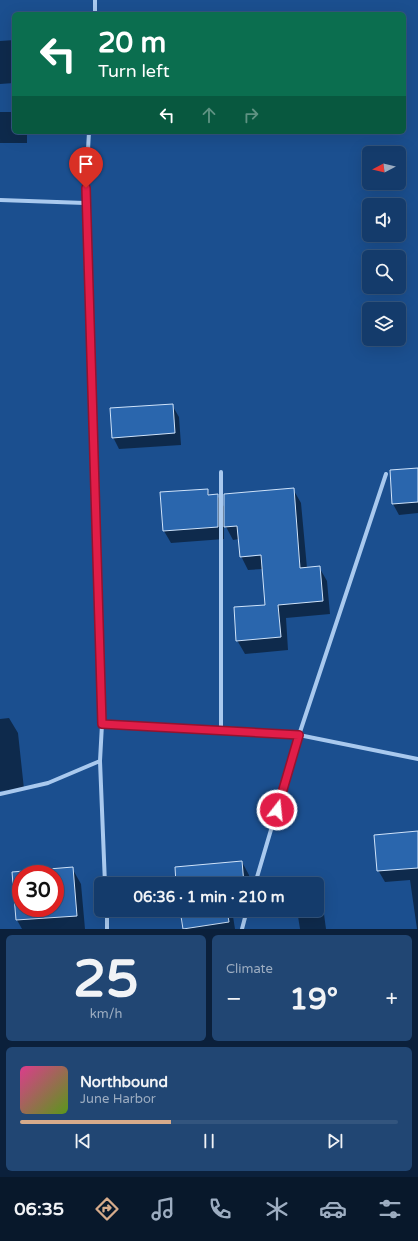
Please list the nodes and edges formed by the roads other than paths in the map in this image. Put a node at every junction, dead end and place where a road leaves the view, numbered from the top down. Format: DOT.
graph roads {
  1 [pos="95,0"];
  2 [pos="94,12"];
  3 [pos="89,134"];
  4 [pos="0,200"];
  5 [pos="85,202"];
  6 [pos="221,472"];
  7 [pos="386,474"];
  8 [pos="102,724"];
  9 [pos="221,731"];
  10 [pos="299,735"];
  11 [pos="418,759"];
  12 [pos="100,762"];
  13 [pos="0,794"];
  14 [pos="105,877"];
  15 [pos="257,877"];
  16 [pos="106,917"];
  17 [pos="245,917"];
  18 [pos="107,929"];
  19 [pos="242,929"];
  1 -- 2 [label="street"];
  3 -- 5 [label="street"];
  4 -- 5 [label="street"];
  5 -- 8 [label="street"];
  6 -- 9 [label="street"];
  7 -- 10 [label="street"];
  8 -- 9 [label="street"];
  8 -- 12 [label="street"];
  9 -- 10 [label="street"];
  10 -- 11 [label="street"];
  10 -- 15 [label="street"];
  12 -- 13 [label="street"];
  12 -- 14 [label="street"];
  16 -- 18 [label="street"];
  17 -- 19 [label="street"];
}
